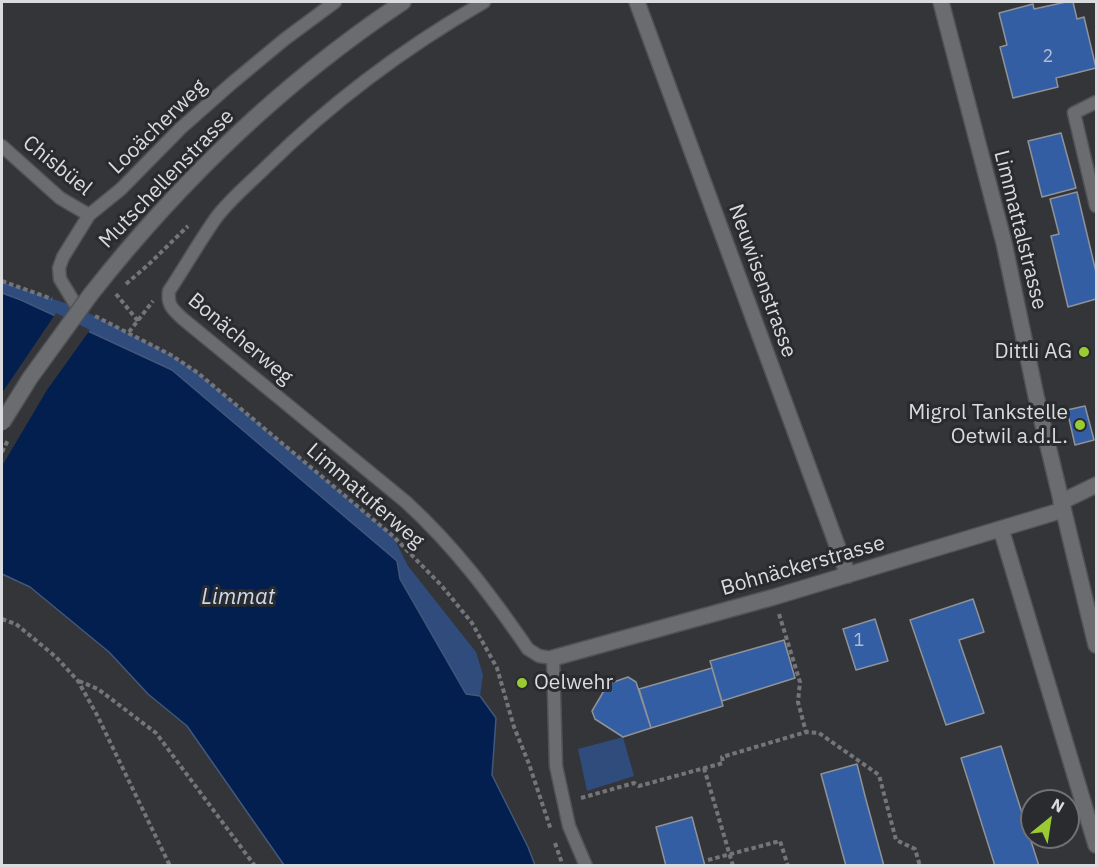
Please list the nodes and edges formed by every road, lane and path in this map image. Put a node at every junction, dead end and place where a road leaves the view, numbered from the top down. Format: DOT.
graph roads {
  1 [pos="335,2"];
  2 [pos="403,2"];
  3 [pos="484,2"];
  4 [pos="637,2"];
  5 [pos="941,2"];
  6 [pos="1096,102"];
  7 [pos="2,146"];
  8 [pos="1096,206"];
  9 [pos="89,215"];
  10 [pos="190,224"];
  11 [pos="2,282"];
  12 [pos="115,292"];
  13 [pos="109,298"];
  14 [pos="168,300"];
  15 [pos="77,307"];
  16 [pos="138,321"];
  17 [pos="129,332"];
  18 [pos="2,423"];
  19 [pos="1096,485"];
  20 [pos="1062,506"];
  21 [pos="1002,529"];
  22 [pos="848,575"];
  23 [pos="774,597"];
  24 [pos="2,619"];
  25 [pos="1096,645"];
  26 [pos="553,658"];
  27 [pos="78,681"];
  28 [pos="807,732"];
  29 [pos="704,768"];
  30 [pos="562,803"];
  31 [pos="1096,845"];
  32 [pos="730,854"];
  33 [pos="708,860"];
  34 [pos="170,866"];
  35 [pos="255,866"];
  36 [pos="563,866"];
  37 [pos="586,866"];
  38 [pos="733,866"];
  39 [pos="788,866"];
  40 [pos="920,866"];
  1 -- 9 [label="lane, Looächerweg"];
  2 -- 18 [label="street, Mutschellenstrasse, bridge"];
  3 -- 14 [label="lane, Bonächerweg"];
  4 -- 22 [label="street, Neuwisenstrasse"];
  5 -- 20 [label="street, Limmattalstrasse"];
  6 -- 8 [label="lane"];
  7 -- 9 [label="lane, Chisbüel"];
  9 -- 15 [label="lane, Looächerweg"];
  10 -- 12 [label="path"];
  11 -- 15 [label="path, Limmatuferweg"];
  12 -- 13 [label="path"];
  12 -- 16 [label="path"];
  14 -- 16 [label="path"];
  14 -- 26 [label="lane, Bonächerweg"];
  15 -- 17 [label="path, Limmatuferweg"];
  16 -- 17 [label="path"];
  17 -- 36 [label="path, Limmatuferweg"];
  19 -- 20 [label="street, Bohnäckerstrasse"];
  20 -- 21 [label="street, Bohnäckerstrasse"];
  20 -- 25 [label="street, Limmattalstrasse"];
  21 -- 22 [label="street, Bohnäckerstrasse"];
  21 -- 31 [label="street"];
  22 -- 23 [label="street, Bohnäckerstrasse"];
  23 -- 26 [label="street, Bohnäckerstrasse"];
  23 -- 28 [label="path"];
  24 -- 27 [label="path"];
  26 -- 30 [label="lane"];
  27 -- 34 [label="path"];
  27 -- 35 [label="path"];
  28 -- 29 [label="path"];
  28 -- 40 [label="path"];
  29 -- 30 [label="path"];
  29 -- 32 [label="path"];
  30 -- 37 [label="lane"];
  32 -- 33 [label="path"];
  32 -- 38 [label="path"];
  32 -- 39 [label="path"];
}
